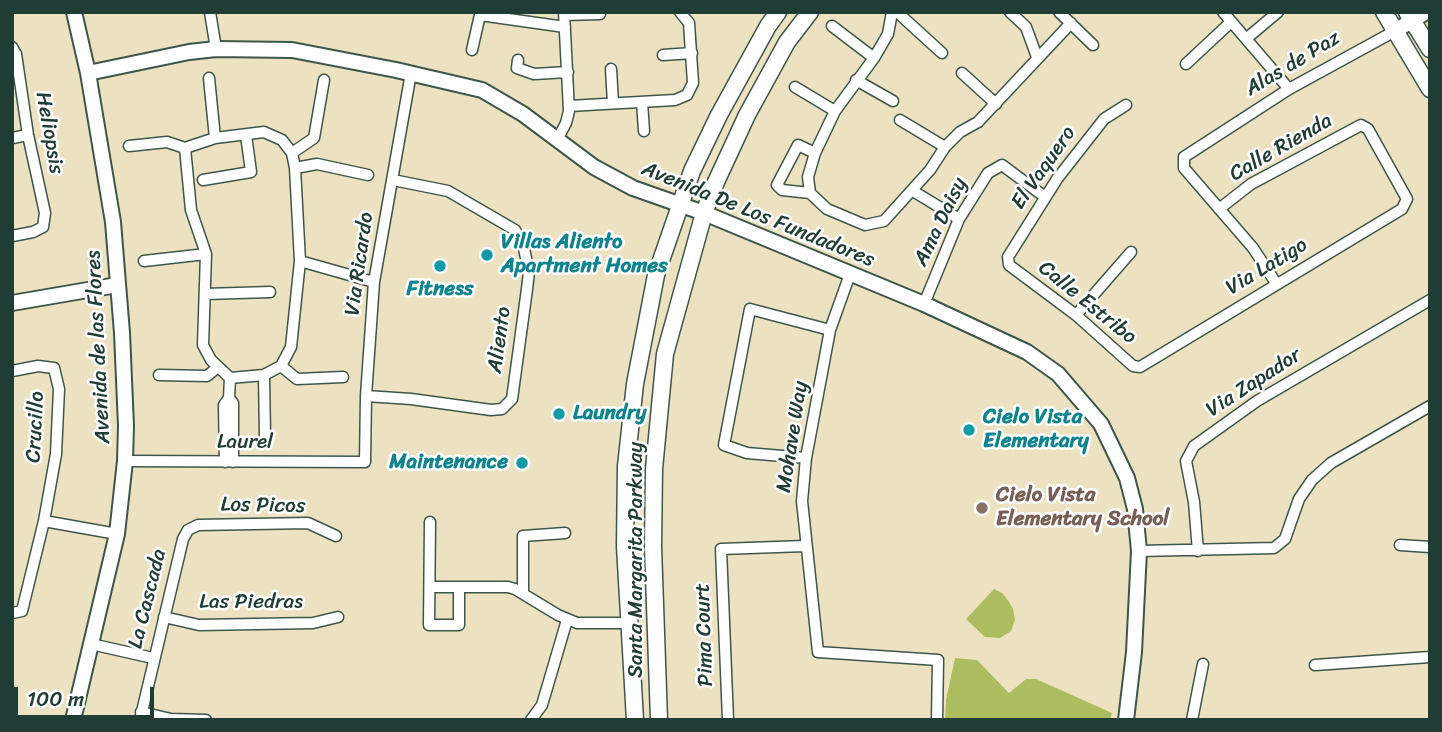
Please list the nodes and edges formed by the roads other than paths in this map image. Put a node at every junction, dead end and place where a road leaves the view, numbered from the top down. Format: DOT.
graph roads {
  1 [pos="74,12"];
  2 [pos="210,12"];
  3 [pos="699,12"];
  4 [pos="778,12"];
  5 [pos="810,12"];
  6 [pos="892,12"];
  7 [pos="897,12"];
  8 [pos="1010,12"];
  9 [pos="1059,12"];
  10 [pos="1223,12"];
  11 [pos="1278,12"];
  12 [pos="1384,12"];
  13 [pos="480,14"];
  14 [pos="564,14"];
  15 [pos="600,14"];
  16 [pos="684,15"];
  17 [pos="1415,15"];
  18 [pos="1231,22"];
  19 [pos="1071,23"];
  20 [pos="832,26"];
  21 [pos="565,27"];
  22 [pos="1395,31"];
  23 [pos="1247,38"];
  24 [pos="1093,45"];
  25 [pos="12,47"];
  26 [pos="216,49"];
  27 [pos="1430,49"];
  28 [pos="472,50"];
  29 [pos="692,53"];
  30 [pos="942,53"];
  31 [pos="663,55"];
  32 [pos="1037,57"];
  33 [pos="874,58"];
  34 [pos="519,60"];
  35 [pos="1186,64"];
  36 [pos="611,69"];
  37 [pos="568,72"];
  38 [pos="88,73"];
  39 [pos="411,73"];
  40 [pos="962,73"];
  41 [pos="209,78"];
  42 [pos="324,80"];
  43 [pos="856,80"];
  44 [pos="795,87"];
  45 [pos="1289,89"];
  46 [pos="1430,89"];
  47 [pos="892,101"];
  48 [pos="642,102"];
  49 [pos="612,103"];
  50 [pos="996,104"];
  51 [pos="1126,105"];
  52 [pos="569,106"];
  53 [pos="835,111"];
  54 [pos="900,120"];
  55 [pos="1365,125"];
  56 [pos="644,131"];
  57 [pos="28,135"];
  58 [pos="246,135"];
  59 [pos="12,138"];
  60 [pos="215,138"];
  61 [pos="556,140"];
  62 [pos="129,146"];
  63 [pos="944,147"];
  64 [pos="185,148"];
  65 [pos="292,153"];
  66 [pos="815,153"];
  67 [pos="295,168"];
  68 [pos="368,175"];
  69 [pos="203,180"];
  70 [pos="393,180"];
  71 [pos="913,191"];
  72 [pos="810,193"];
  73 [pos="1045,197"];
  74 [pos="679,204"];
  75 [pos="1219,209"];
  76 [pos="704,213"];
  77 [pos="960,219"];
  78 [pos="12,236"];
  79 [pos="1131,252"];
  80 [pos="206,254"];
  81 [pos="144,261"];
  82 [pos="300,261"];
  83 [pos="1009,265"];
  84 [pos="850,274"];
  85 [pos="374,282"];
  86 [pos="1276,283"];
  87 [pos="117,285"];
  88 [pos="270,292"];
  89 [pos="205,294"];
  90 [pos="1430,300"];
  91 [pos="12,303"];
  92 [pos="924,304"];
  93 [pos="1076,315"];
  94 [pos="830,330"];
  95 [pos="281,366"];
  96 [pos="1143,366"];
  97 [pos="218,367"];
  98 [pos="12,371"];
  99 [pos="159,375"];
  100 [pos="264,375"];
  101 [pos="343,377"];
  102 [pos="230,378"];
  103 [pos="366,396"];
  104 [pos="1430,405"];
  105 [pos="265,438"];
  106 [pos="806,457"];
  107 [pos="125,461"];
  108 [pos="229,462"];
  109 [pos="365,462"];
  110 [pos="44,521"];
  111 [pos="429,522"];
  112 [pos="188,530"];
  113 [pos="565,533"];
  114 [pos="117,534"];
  115 [pos="336,536"];
  116 [pos="1400,545"];
  117 [pos="805,546"];
  118 [pos="1430,547"];
  119 [pos="1139,551"];
  120 [pos="1198,551"];
  121 [pos="430,587"];
  122 [pos="458,587"];
  123 [pos="523,593"];
  124 [pos="17,612"];
  125 [pos="164,617"];
  126 [pos="338,617"];
  127 [pos="567,620"];
  128 [pos="629,623"];
  129 [pos="91,644"];
  130 [pos="1430,657"];
  131 [pos="153,658"];
  132 [pos="1203,664"];
  133 [pos="1315,665"];
  134 [pos="140,716"];
  135 [pos="73,720"];
  136 [pos="206,720"];
  137 [pos="531,720"];
  138 [pos="635,720"];
  139 [pos="659,720"];
  140 [pos="728,720"];
  141 [pos="937,720"];
  142 [pos="1126,720"];
  143 [pos="1192,720"];
  1 -- 38 [label="street, Avenida de las Flores"];
  2 -- 26 [label="street"];
  3 -- 16 [label="street"];
  4 -- 74 [label="main road, Santa Margarita Parkway"];
  5 -- 76 [label="main road, Santa Margarita Parkway"];
  6 -- 33 [label="street"];
  7 -- 30 [label="street"];
  8 -- 32 [label="street"];
  9 -- 19 [label="street"];
  10 -- 18 [label="street"];
  11 -- 23 [label="street"];
  12 -- 22 [label="main road"];
  13 -- 21 [label="street"];
  13 -- 28 [label="street"];
  14 -- 15 [label="street"];
  14 -- 21 [label="street"];
  16 -- 29 [label="street"];
  17 -- 22 [label="street, Alas de Paz"];
  17 -- 27 [label="main road"];
  18 -- 23 [label="street"];
  18 -- 35 [label="street"];
  19 -- 24 [label="street"];
  19 -- 32 [label="street"];
  20 -- 33 [label="street"];
  21 -- 37 [label="street"];
  22 -- 45 [label="street, Alas de Paz"];
  22 -- 46 [label="main road"];
  23 -- 45 [label="street"];
  25 -- 57 [label="street, Heliopsis"];
  26 -- 38 [label="street, Avenida De Los Fundadores"];
  26 -- 39 [label="street, Avenida De Los Fundadores"];
  29 -- 31 [label="street"];
  29 -- 48 [label="street"];
  32 -- 50 [label="street"];
  33 -- 43 [label="street"];
  34 -- 37 [label="street"];
  36 -- 49 [label="street"];
  37 -- 52 [label="street"];
  38 -- 87 [label="street, Avenida de las Flores"];
  39 -- 61 [label="street, Avenida De Los Fundadores"];
  39 -- 70 [label="street, Via Ricardo"];
  40 -- 50 [label="street"];
  41 -- 60 [label="street"];
  42 -- 65 [label="street"];
  43 -- 47 [label="street"];
  43 -- 53 [label="street"];
  44 -- 53 [label="street"];
  45 -- 75 [label="street, Alas de Paz"];
  48 -- 49 [label="street"];
  48 -- 56 [label="street"];
  49 -- 52 [label="street"];
  50 -- 63 [label="street"];
  51 -- 73 [label="street, El Vaquero"];
  52 -- 61 [label="street"];
  53 -- 66 [label="street"];
  54 -- 63 [label="street"];
  55 -- 75 [label="street, Calle Rienda"];
  55 -- 86 [label="street, Via Latigo"];
  57 -- 59 [label="street"];
  57 -- 78 [label="street, Heliopsis"];
  58 -- 60 [label="street"];
  58 -- 65 [label="street"];
  58 -- 69 [label="street"];
  60 -- 64 [label="street"];
  61 -- 74 [label="street, Avenida De Los Fundadores"];
  62 -- 64 [label="street"];
  63 -- 71 [label="street"];
  64 -- 80 [label="street"];
  65 -- 67 [label="street"];
  66 -- 72 [label="street"];
  66 -- 72 [label="street"];
  67 -- 68 [label="street"];
  67 -- 82 [label="street"];
  70 -- 85 [label="street, Via Ricardo"];
  70 -- 103 [label="street, Aliento"];
  71 -- 72 [label="street"];
  71 -- 77 [label="street"];
  73 -- 77 [label="street, Ama Daisy"];
  73 -- 83 [label="street, El Vaquero"];
  74 -- 76 [label="street, Avenida De Los Fundadores"];
  74 -- 128 [label="main road, Santa Margarita Parkway"];
  75 -- 86 [label="street"];
  76 -- 84 [label="street, Avenida De Los Fundadores"];
  76 -- 139 [label="main road, Santa Margarita Parkway"];
  77 -- 92 [label="street, Ama Daisy"];
  79 -- 93 [label="street"];
  80 -- 81 [label="street"];
  80 -- 89 [label="street"];
  82 -- 85 [label="street"];
  82 -- 95 [label="street"];
  83 -- 93 [label="street, Calle Estribo"];
  84 -- 92 [label="street, Avenida De Los Fundadores"];
  84 -- 94 [label="street, Mohave Way"];
  85 -- 103 [label="street, Via Ricardo"];
  86 -- 96 [label="street, Via Latigo"];
  87 -- 91 [label="street"];
  87 -- 107 [label="street, Avenida de las Flores"];
  88 -- 89 [label="street"];
  89 -- 97 [label="street"];
  90 -- 120 [label="street, Via Zapador"];
  92 -- 119 [label="street, Avenida De Los Fundadores"];
  93 -- 96 [label="street, Calle Estribo"];
  94 -- 106 [label="street, Mohave Way"];
  94 -- 106 [label="street"];
  95 -- 100 [label="street"];
  95 -- 101 [label="street"];
  97 -- 99 [label="street"];
  97 -- 102 [label="street"];
  98 -- 110 [label="street, Crucillo"];
  100 -- 102 [label="street"];
  100 -- 105 [label="street"];
  102 -- 108 [label="street"];
  103 -- 109 [label="street, Via Ricardo"];
  104 -- 120 [label="street"];
  106 -- 117 [label="street, Mohave Way"];
  107 -- 108 [label="street, Laurel"];
  107 -- 114 [label="street, Avenida de las Flores"];
  108 -- 109 [label="street, Laurel"];
  110 -- 114 [label="street"];
  110 -- 124 [label="street, Crucillo"];
  111 -- 121 [label="street"];
  112 -- 115 [label="street, Los Picos"];
  112 -- 125 [label="street, La Cascada"];
  113 -- 123 [label="street"];
  114 -- 129 [label="street, Avenida de las Flores"];
  116 -- 118 [label="street"];
  117 -- 140 [label="street, Pima Court"];
  117 -- 141 [label="street, Mohave Way"];
  119 -- 120 [label="street"];
  119 -- 142 [label="street, Avenida De Los Fundadores"];
  121 -- 122 [label="street"];
  121 -- 122 [label="street"];
  122 -- 123 [label="street"];
  123 -- 127 [label="street"];
  125 -- 126 [label="street, Las Piedras"];
  125 -- 131 [label="street, La Cascada"];
  127 -- 128 [label="street"];
  127 -- 137 [label="street"];
  128 -- 138 [label="main road, Santa Margarita Parkway"];
  129 -- 131 [label="street"];
  129 -- 135 [label="street, Avenida de las Flores"];
  130 -- 133 [label="street"];
  131 -- 134 [label="street, La Cascada"];
  132 -- 143 [label="street"];
  134 -- 136 [label="street"];
}
